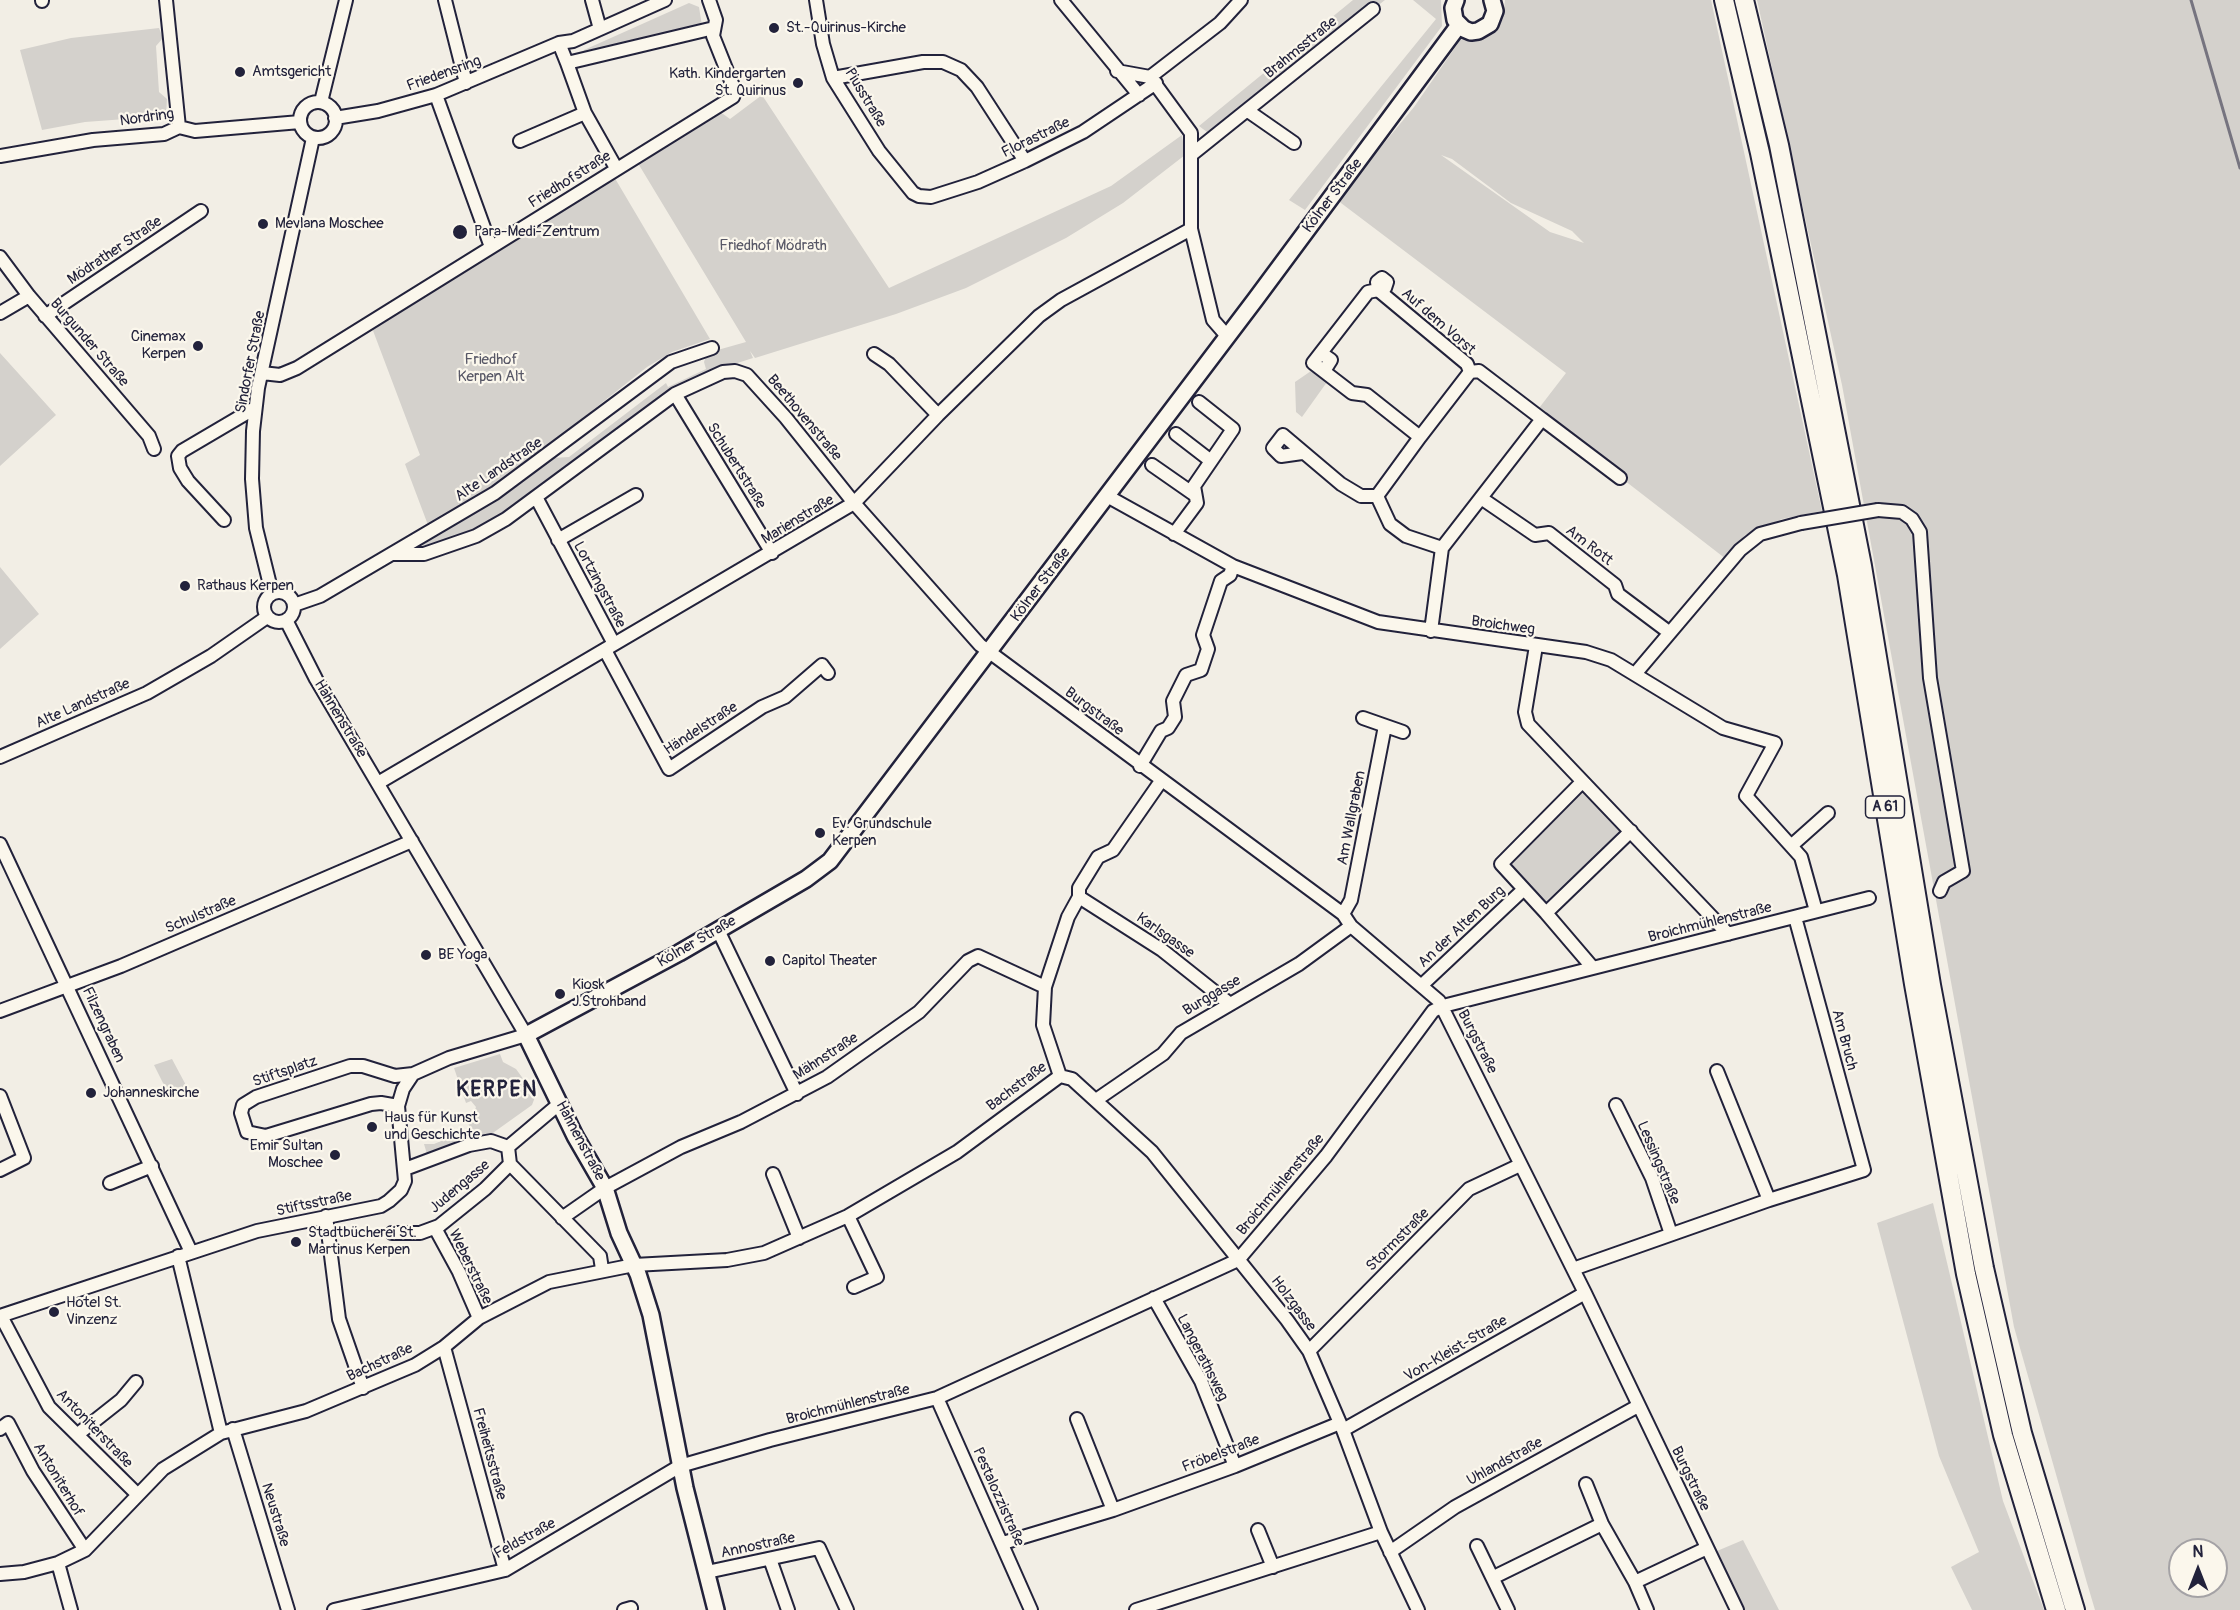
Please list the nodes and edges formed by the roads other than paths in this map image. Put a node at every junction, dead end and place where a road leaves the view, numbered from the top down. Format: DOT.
graph roads {
  1 [pos="166,0"];
  2 [pos="346,0"];
  3 [pos="445,0"];
  4 [pos="592,0"];
  5 [pos="665,0"];
  6 [pos="709,0"];
  7 [pos="816,0"];
  8 [pos="1061,0"];
  9 [pos="1241,0"];
  10 [pos="1456,0"];
  11 [pos="1492,0"];
  12 [pos="1724,0"];
  13 [pos="1744,0"];
  14 [pos="1373,9"];
  15 [pos="1459,25"];
  16 [pos="714,28"];
  17 [pos="600,29"];
  18 [pos="559,43"];
  19 [pos="567,63"];
  20 [pos="1117,71"];
  21 [pos="833,78"];
  22 [pos="1153,80"];
  23 [pos="466,83"];
  24 [pos="436,95"];
  25 [pos="1139,95"];
  26 [pos="321,102"];
  27 [pos="1248,111"];
  28 [pos="585,113"];
  29 [pos="335,118"];
  30 [pos="300,122"];
  31 [pos="179,127"];
  32 [pos="313,138"];
  33 [pos="520,141"];
  34 [pos="1294,143"];
  35 [pos="1191,155"];
  36 [pos="0,156"];
  37 [pos="1025,161"];
  38 [pos="616,168"];
  39 [pos="919,196"];
  40 [pos="201,211"];
  41 [pos="1191,230"];
  42 [pos="491,247"];
  43 [pos="0,257"];
  44 [pos="29,296"];
  45 [pos="0,313"];
  46 [pos="45,316"];
  47 [pos="1227,336"];
  48 [pos="712,348"];
  49 [pos="874,354"];
  50 [pos="1470,372"];
  51 [pos="261,373"];
  52 [pos="675,394"];
  53 [pos="1199,402"];
  54 [pos="255,408"];
  55 [pos="938,415"];
  56 [pos="1542,419"];
  57 [pos="1176,434"];
  58 [pos="1420,437"];
  59 [pos="154,449"];
  60 [pos="1302,453"];
  61 [pos="1212,460"];
  62 [pos="1152,465"];
  63 [pos="1620,478"];
  64 [pos="636,495"];
  65 [pos="1195,495"];
  66 [pos="1107,496"];
  67 [pos="1377,496"];
  68 [pos="536,498"];
  69 [pos="1481,498"];
  70 [pos="854,503"];
  71 [pos="224,520"];
  72 [pos="1174,534"];
  73 [pos="558,540"];
  74 [pos="1442,548"];
  75 [pos="772,553"];
  76 [pos="393,555"];
  77 [pos="1233,566"];
  78 [pos="272,593"];
  79 [pos="294,605"];
  80 [pos="267,617"];
  81 [pos="286,620"];
  82 [pos="1431,631"];
  83 [pos="1670,633"];
  84 [pos="1536,646"];
  85 [pos="609,647"];
  86 [pos="990,651"];
  87 [pos="828,673"];
  88 [pos="1635,674"];
  89 [pos="1364,718"];
  90 [pos="1385,726"];
  91 [pos="1403,732"];
  92 [pos="0,757"];
  93 [pos="1140,766"];
  94 [pos="1161,781"];
  95 [pos="1582,782"];
  96 [pos="378,783"];
  97 [pos="1828,813"];
  98 [pos="1631,831"];
  99 [pos="412,841"];
  100 [pos="0,844"];
  101 [pos="1791,846"];
  102 [pos="1523,890"];
  103 [pos="1940,891"];
  104 [pos="1079,897"];
  105 [pos="1869,898"];
  106 [pos="1816,911"];
  107 [pos="1343,914"];
  108 [pos="1546,914"];
  109 [pos="1795,917"];
  110 [pos="1351,926"];
  111 [pos="718,930"];
  112 [pos="1728,934"];
  113 [pos="1593,968"];
  114 [pos="68,985"];
  115 [pos="1422,985"];
  116 [pos="1045,987"];
  117 [pos="1230,1004"];
  118 [pos="1443,1006"];
  119 [pos="0,1011"];
  120 [pos="526,1035"];
  121 [pos="1717,1071"];
  122 [pos="413,1074"];
  123 [pos="1060,1076"];
  124 [pos="797,1094"];
  125 [pos="0,1096"];
  126 [pos="1096,1100"];
  127 [pos="559,1104"];
  128 [pos="1616,1105"];
  129 [pos="398,1106"];
  130 [pos="508,1147"];
  131 [pos="510,1164"];
  132 [pos="1520,1165"];
  133 [pos="152,1166"];
  134 [pos="405,1168"];
  135 [pos="0,1170"];
  136 [pos="773,1174"];
  137 [pos="110,1183"];
  138 [pos="604,1188"];
  139 [pos="1769,1200"];
  140 [pos="326,1216"];
  141 [pos="848,1216"];
  142 [pos="562,1218"];
  143 [pos="435,1228"];
  144 [pos="392,1233"];
  145 [pos="1671,1234"];
  146 [pos="799,1238"];
  147 [pos="191,1252"];
  148 [pos="178,1256"];
  149 [pos="1238,1260"];
  150 [pos="634,1265"];
  151 [pos="602,1269"];
  152 [pos="1573,1269"];
  153 [pos="854,1287"];
  154 [pos="1585,1293"];
  155 [pos="1154,1298"];
  156 [pos="1,1316"];
  157 [pos="479,1318"];
  158 [pos="444,1347"];
  159 [pos="1309,1351"];
  160 [pos="136,1382"];
  161 [pos="363,1388"];
  162 [pos="937,1398"];
  163 [pos="1638,1406"];
  164 [pos="1077,1419"];
  165 [pos="4,1426"];
  166 [pos="1341,1427"];
  167 [pos="227,1432"];
  168 [pos="78,1434"];
  169 [pos="680,1466"];
  170 [pos="1235,1466"];
  171 [pos="1586,1484"];
  172 [pos="138,1495"];
  173 [pos="1113,1510"];
  174 [pos="1602,1524"];
  175 [pos="1258,1530"];
  176 [pos="1381,1532"];
  177 [pos="1003,1543"];
  178 [pos="1477,1546"];
  179 [pos="1707,1548"];
  180 [pos="85,1550"];
  181 [pos="1390,1552"];
  182 [pos="770,1559"];
  183 [pos="58,1563"];
  184 [pos="1273,1567"];
  185 [pos="505,1570"];
  186 [pos="706,1572"];
  187 [pos="0,1574"];
  188 [pos="1494,1577"];
  189 [pos="1635,1582"];
  190 [pos="1153,1607"];
  191 [pos="71,1610"];
  192 [pos="288,1610"];
  193 [pos="334,1610"];
  194 [pos="716,1610"];
  195 [pos="788,1610"];
  196 [pos="847,1610"];
  197 [pos="1031,1610"];
  198 [pos="1136,1610"];
  199 [pos="1418,1610"];
  200 [pos="1508,1610"];
  201 [pos="1647,1610"];
  202 [pos="1737,1610"];
  203 [pos="2056,1610"];
  204 [pos="2074,1610"];
  1 -- 31 [label="street"];
  2 -- 26 [label="street"];
  3 -- 23 [label="street"];
  4 -- 17 [label="street"];
  5 -- 17 [label="street, Friedensring"];
  6 -- 16 [label="street"];
  7 -- 21 [label="street, Piusstraße"];
  8 -- 20 [label="street"];
  9 -- 22 [label="street, Florastraße"];
  10 -- 15 [label="main road"];
  11 -- 15 [label="main road"];
  12 -- 203 [label="highway, A 61"];
  13 -- 204 [label="highway, A 61"];
  14 -- 27 [label="street, Brahmsstraße"];
  15 -- 47 [label="main road, Kölner Straße"];
  16 -- 19 [label="street"];
  16 -- 38 [label="street, Friedhofstraße"];
  17 -- 18 [label="street, Friedensring"];
  18 -- 19 [label="street"];
  18 -- 23 [label="street, Friedensring"];
  19 -- 28 [label="street"];
  20 -- 22 [label="street"];
  20 -- 25 [label="street"];
  21 -- 37 [label="street"];
  21 -- 39 [label="street, Piusstraße"];
  22 -- 25 [label="street, Florastraße"];
  22 -- 35 [label="street"];
  23 -- 24 [label="street, Friedensring"];
  24 -- 29 [label="street, Friedensring"];
  24 -- 42 [label="street"];
  25 -- 37 [label="street, Florastraße"];
  26 -- 29 [label="street"];
  26 -- 30 [label="street"];
  27 -- 34 [label="street"];
  27 -- 35 [label="street, Brahmsstraße"];
  28 -- 33 [label="street"];
  28 -- 38 [label="street"];
  29 -- 32 [label="street"];
  30 -- 31 [label="street, Nordring"];
  30 -- 32 [label="street"];
  31 -- 36 [label="street, Nordring"];
  32 -- 51 [label="street, Sindorfer Straße"];
  35 -- 41 [label="street"];
  37 -- 39 [label="street, Florastraße"];
  38 -- 42 [label="street, Friedhofstraße"];
  40 -- 46 [label="street, Mödrather Straße"];
  41 -- 47 [label="street"];
  41 -- 55 [label="street, Marienstraße"];
  42 -- 51 [label="street, Friedhofstraße"];
  43 -- 44 [label="street, Burgunder Straße"];
  44 -- 45 [label="street"];
  44 -- 46 [label="street, Burgunder Straße"];
  46 -- 59 [label="street, Burgunder Straße"];
  47 -- 66 [label="main road, Kölner Straße"];
  48 -- 76 [label="street, Alte Landstraße"];
  49 -- 55 [label="street"];
  50 -- 56 [label="street"];
  50 -- 58 [label="street, Auf dem Vorst"];
  50 -- 58 [label="street, Auf dem Vorst"];
  51 -- 54 [label="street, Sindorfer Straße"];
  52 -- 68 [label="street, Beethovenstraße"];
  52 -- 70 [label="street, Beethovenstraße"];
  52 -- 75 [label="street, Schubertstraße"];
  53 -- 61 [label="street"];
  54 -- 71 [label="street"];
  54 -- 78 [label="street, Sindorfer Straße"];
  55 -- 70 [label="street, Marienstraße"];
  56 -- 63 [label="street"];
  56 -- 69 [label="street"];
  57 -- 61 [label="street"];
  58 -- 67 [label="street, Auf dem Vorst"];
  60 -- 67 [label="street"];
  61 -- 65 [label="street"];
  62 -- 65 [label="street"];
  64 -- 73 [label="street, Lortzingstraße"];
  65 -- 72 [label="street"];
  66 -- 72 [label="street, Broichweg"];
  66 -- 86 [label="main road, Kölner Straße"];
  67 -- 74 [label="street"];
  68 -- 73 [label="street, Lortzingstraße"];
  68 -- 76 [label="street, Beethovenstraße"];
  69 -- 74 [label="street"];
  69 -- 83 [label="street, Am Rott"];
  70 -- 75 [label="street, Marienstraße"];
  70 -- 86 [label="street, Beethovenstraße"];
  72 -- 77 [label="street, Broichweg"];
  73 -- 85 [label="street, Lortzingstraße"];
  74 -- 82 [label="street"];
  75 -- 85 [label="street, Marienstraße"];
  76 -- 79 [label="street, Alte Landstraße"];
  77 -- 82 [label="street, Broichweg"];
  77 -- 93 [label="street"];
  78 -- 79 [label="street"];
  78 -- 80 [label="street"];
  79 -- 81 [label="street"];
  80 -- 81 [label="street"];
  80 -- 92 [label="street, Alte Landstraße"];
  81 -- 96 [label="street, Hahnenstraße"];
  82 -- 84 [label="street, Broichweg"];
  83 -- 88 [label="street"];
  83 -- 103 [label="street, bridge"];
  84 -- 88 [label="street, Broichweg"];
  84 -- 95 [label="street"];
  85 -- 87 [label="street, Händelstraße"];
  85 -- 96 [label="street, Marienstraße"];
  86 -- 93 [label="street, Burgstraße"];
  86 -- 111 [label="main road, Kölner Straße"];
  88 -- 101 [label="street, Broichweg"];
  89 -- 90 [label="street"];
  90 -- 91 [label="street"];
  90 -- 107 [label="street, Am Wallgraben"];
  93 -- 94 [label="street, Burgstraße"];
  94 -- 104 [label="street, Bachstraße"];
  94 -- 107 [label="street, Burgstraße"];
  95 -- 98 [label="street"];
  95 -- 102 [label="street, An der Alten Burg"];
  96 -- 99 [label="street, Hahnenstraße"];
  97 -- 101 [label="street"];
  98 -- 108 [label="street"];
  98 -- 112 [label="street"];
  99 -- 114 [label="street, Schulstraße"];
  99 -- 120 [label="street, Hahnenstraße"];
  100 -- 114 [label="street, Filzengraben"];
  101 -- 106 [label="street, Broichweg"];
  102 -- 108 [label="street, An der Alten Burg"];
  102 -- 115 [label="street, An der Alten Burg"];
  104 -- 116 [label="street, Bachstraße"];
  104 -- 117 [label="street, Karlsgasse"];
  105 -- 106 [label="street, Broichmühlenstraße"];
  106 -- 109 [label="street, Broichmühlenstraße"];
  107 -- 110 [label="street, Burgstraße"];
  108 -- 113 [label="street, An der Alten Burg"];
  109 -- 112 [label="street, Broichmühlenstraße"];
  109 -- 139 [label="street, Am Bruch"];
  110 -- 115 [label="street, Burgstraße"];
  110 -- 117 [label="street, Burggasse"];
  111 -- 120 [label="main road, Kölner Straße"];
  111 -- 124 [label="street"];
  112 -- 113 [label="street, Broichmühlenstraße"];
  113 -- 118 [label="street, Broichmühlenstraße"];
  114 -- 119 [label="street, Schulstraße"];
  114 -- 133 [label="street, Filzengraben"];
  115 -- 118 [label="street, Burgstraße"];
  116 -- 123 [label="street, Bachstraße"];
  116 -- 124 [label="street, Mähnstraße"];
  117 -- 126 [label="street, Burggasse"];
  118 -- 132 [label="street, Burgstraße"];
  118 -- 149 [label="street, Broichmühlenstraße"];
  120 -- 122 [label="street"];
  120 -- 127 [label="main road, Hahnenstraße"];
  121 -- 139 [label="street"];
  122 -- 129 [label="street, Stiftsstraße"];
  122 -- 129 [label="street, Stiftsplatz"];
  123 -- 126 [label="street, Holzgasse"];
  123 -- 141 [label="street, Bachstraße"];
  124 -- 138 [label="street, Mähnstraße"];
  125 -- 135 [label="street"];
  126 -- 149 [label="street, Holzgasse"];
  127 -- 130 [label="street"];
  127 -- 138 [label="main road, Hahnenstraße"];
  128 -- 145 [label="street, Lessingstraße"];
  129 -- 134 [label="street, Stiftsstraße"];
  130 -- 131 [label="street"];
  130 -- 134 [label="street"];
  131 -- 142 [label="street"];
  131 -- 143 [label="street, Judengasse"];
  132 -- 152 [label="street, Burgstraße"];
  132 -- 159 [label="street, Stormstraße"];
  133 -- 137 [label="street"];
  133 -- 147 [label="street, Filzengraben"];
  134 -- 140 [label="street, Stiftsstraße"];
  136 -- 146 [label="street"];
  138 -- 142 [label="street, Mähnstraße"];
  138 -- 150 [label="main road, Hahnenstraße"];
  139 -- 145 [label="street"];
  140 -- 147 [label="street, Stiftsstraße"];
  140 -- 161 [label="street"];
  141 -- 146 [label="street, Bachstraße"];
  141 -- 153 [label="street"];
  142 -- 151 [label="street"];
  143 -- 144 [label="street, Judengasse"];
  143 -- 157 [label="street, Weberstraße"];
  145 -- 152 [label="street"];
  146 -- 150 [label="street, Bachstraße"];
  147 -- 148 [label="street, Stiftsstraße"];
  148 -- 156 [label="street, Stiftsstraße"];
  148 -- 167 [label="street, Neustraße"];
  149 -- 155 [label="street, Broichmühlenstraße"];
  149 -- 159 [label="street, Holzgasse"];
  150 -- 151 [label="street, Bachstraße"];
  150 -- 169 [label="main road, Hahnenstraße"];
  151 -- 157 [label="street, Bachstraße"];
  152 -- 154 [label="street, Burgstraße"];
  154 -- 163 [label="street, Burgstraße"];
  154 -- 166 [label="street, Von-Kleist-Straße"];
  155 -- 162 [label="street, Broichmühlenstraße"];
  155 -- 170 [label="street, Langerathsweg"];
  156 -- 168 [label="street, Antoniterstraße"];
  157 -- 158 [label="street, Bachstraße"];
  158 -- 161 [label="street, Bachstraße"];
  158 -- 185 [label="street, Freiheitsstraße"];
  159 -- 166 [label="street, Holzgasse"];
  160 -- 168 [label="street"];
  161 -- 167 [label="street, Bachstraße"];
  162 -- 169 [label="street, Broichmühlenstraße"];
  162 -- 177 [label="street, Pestalozzistraße"];
  163 -- 179 [label="street, Burgstraße"];
  163 -- 181 [label="street, Uhlandstraße"];
  164 -- 173 [label="street"];
  165 -- 180 [label="street, Antoniterhof"];
  166 -- 170 [label="street, Fröbelstraße"];
  166 -- 176 [label="street, Holzgasse"];
  167 -- 172 [label="street, Bachstraße"];
  167 -- 192 [label="street, Neustraße"];
  168 -- 172 [label="street, Antoniterstraße"];
  169 -- 185 [label="street, Feldstraße"];
  169 -- 186 [label="main road, Hahnenstraße"];
  170 -- 173 [label="street, Fröbelstraße"];
  171 -- 174 [label="street"];
  172 -- 180 [label="street, Bachstraße"];
  173 -- 177 [label="street, Fröbelstraße"];
  174 -- 188 [label="street"];
  174 -- 189 [label="street"];
  175 -- 184 [label="street"];
  176 -- 181 [label="street, Holzgasse"];
  176 -- 184 [label="street"];
  177 -- 197 [label="street, Pestalozzistraße"];
  178 -- 188 [label="street"];
  179 -- 189 [label="street"];
  179 -- 202 [label="street, Burgstraße"];
  180 -- 183 [label="street, Bachstraße"];
  181 -- 199 [label="street, Holzgasse"];
  182 -- 186 [label="street, Annostraße"];
  182 -- 195 [label="street"];
  182 -- 196 [label="street, Annostraße"];
  183 -- 187 [label="street, Bachstraße"];
  183 -- 191 [label="street"];
  184 -- 190 [label="street"];
  185 -- 193 [label="street, Feldstraße"];
  186 -- 194 [label="main road, Hahnenstraße"];
  188 -- 200 [label="street"];
  189 -- 201 [label="street"];
  190 -- 198 [label="street"];
}
